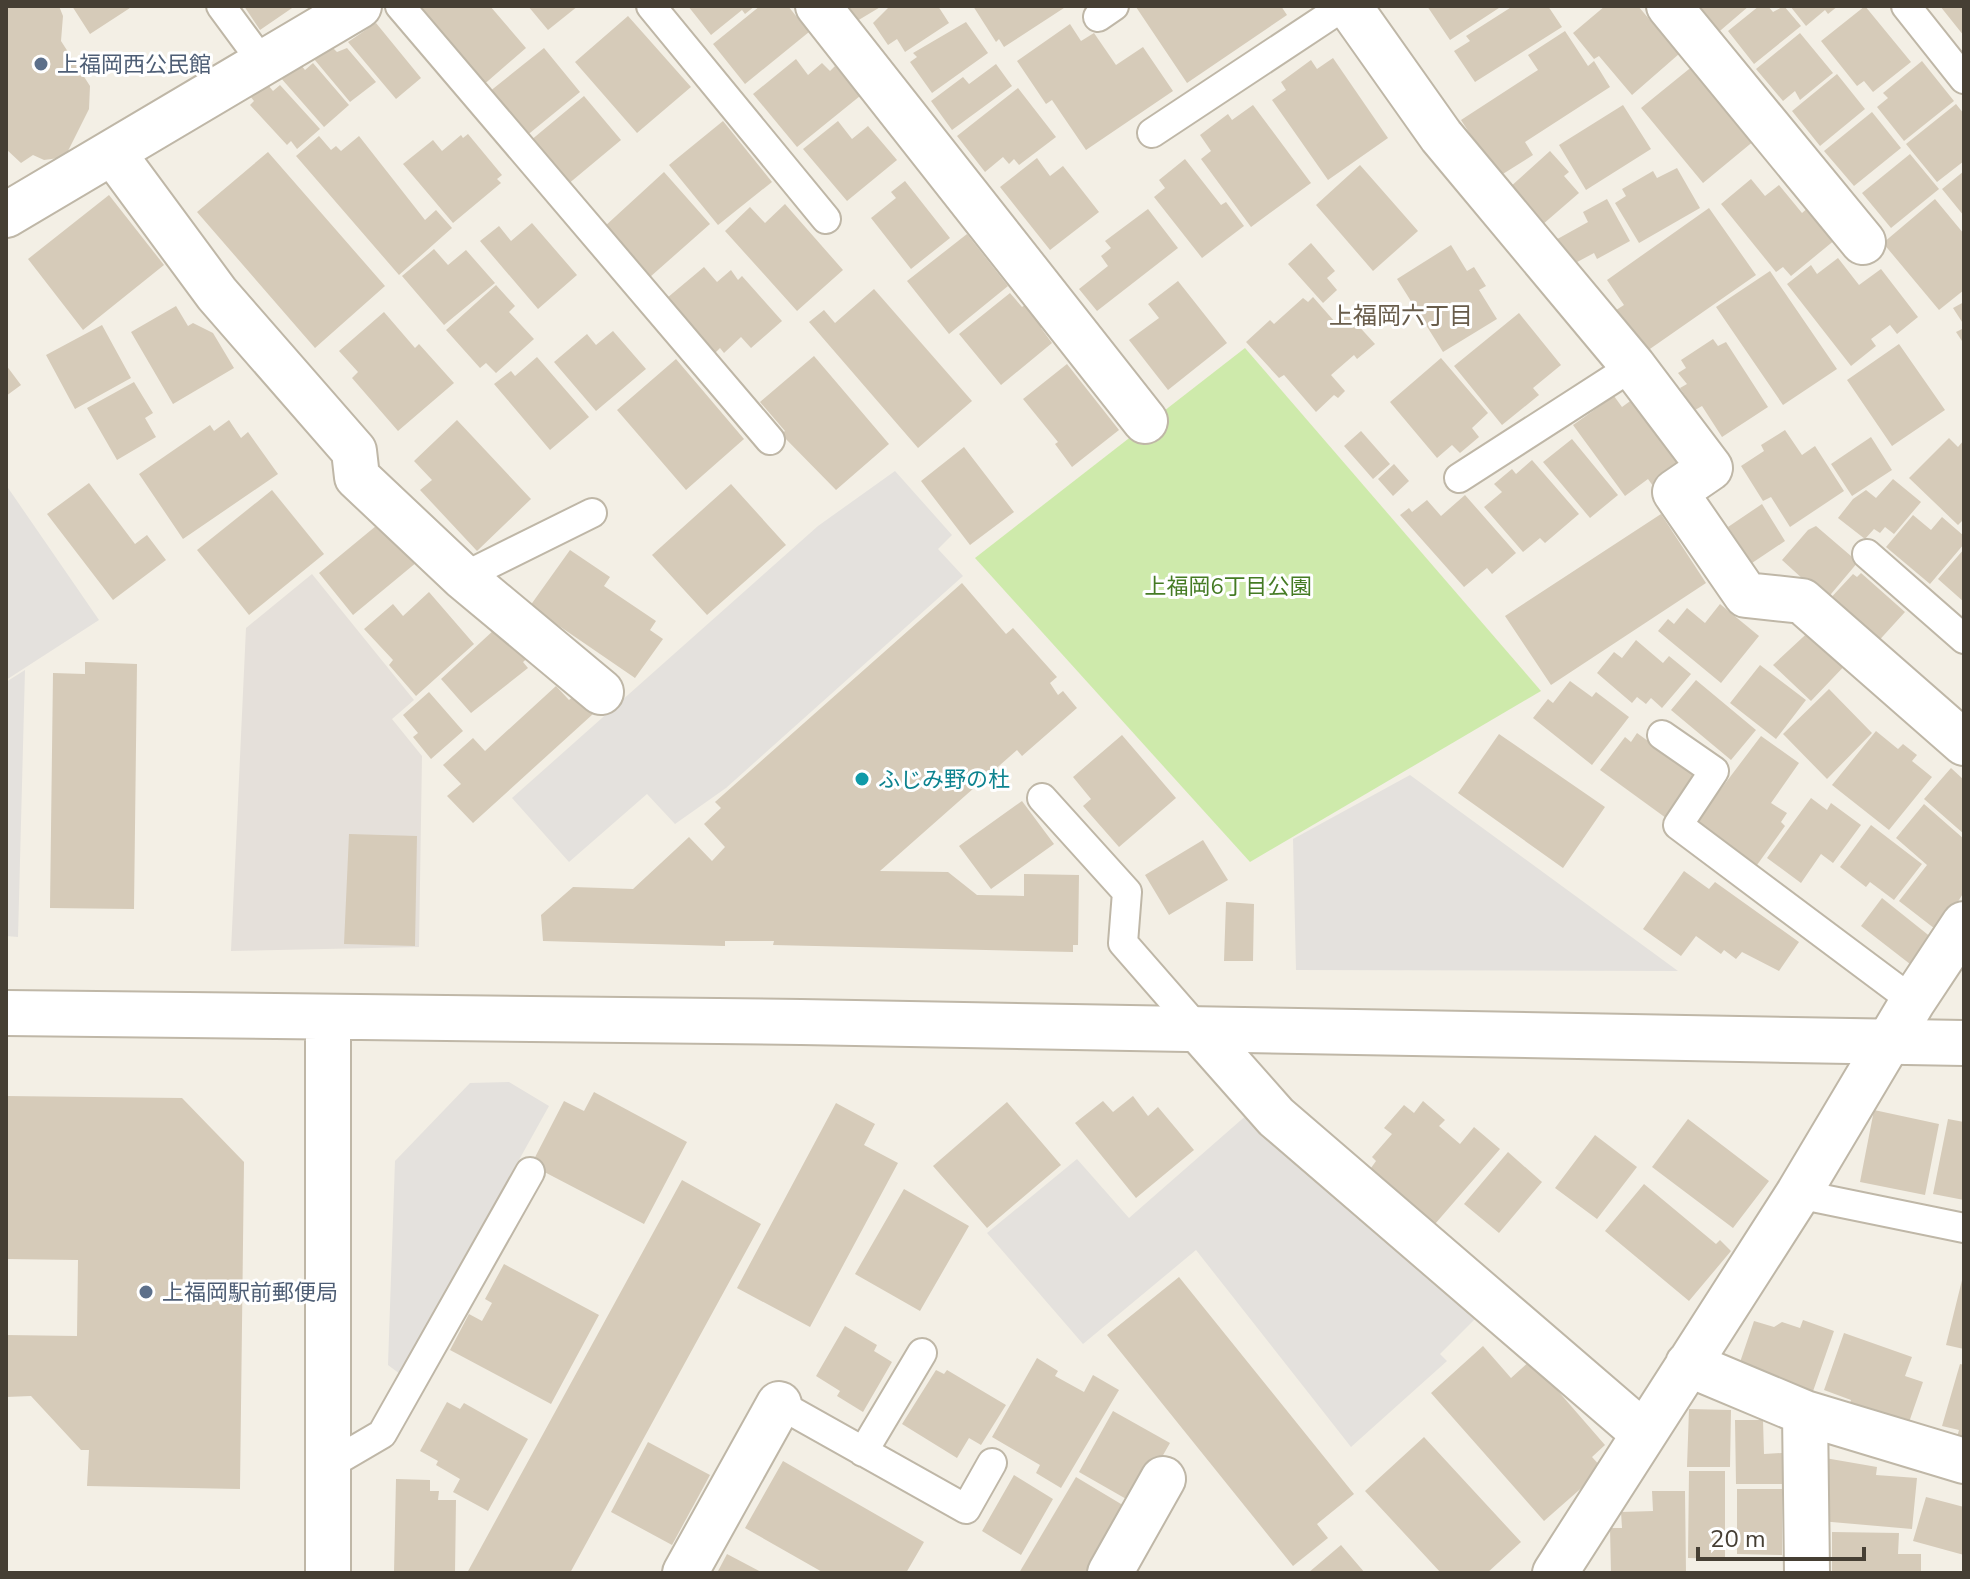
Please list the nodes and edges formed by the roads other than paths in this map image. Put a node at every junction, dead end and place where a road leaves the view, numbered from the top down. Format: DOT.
graph roads {
  1 [pos="221,6"];
  2 [pos="359,6"];
  3 [pos="400,6"];
  4 [pos="651,6"];
  5 [pos="818,6"];
  6 [pos="1347,6"];
  7 [pos="1669,6"];
  8 [pos="1906,6"];
  9 [pos="263,63"];
  10 [pos="1964,79"];
  11 [pos="1152,133"];
  12 [pos="113,153"];
  13 [pos="6,215"];
  14 [pos="826,219"];
  15 [pos="1863,242"];
  16 [pos="1633,366"];
  17 [pos="1145,421"];
  18 [pos="770,440"];
  19 [pos="1459,478"];
  20 [pos="592,513"];
  21 [pos="1867,554"];
  22 [pos="463,577"];
  23 [pos="1964,639"];
  24 [pos="601,692"];
  25 [pos="1662,735"];
  26 [pos="1964,743"];
  27 [pos="1042,798"];
  28 [pos="1964,924"];
  29 [pos="1913,1001"];
  30 [pos="6,1013"];
  31 [pos="328,1019"];
  32 [pos="1199,1030"];
  33 [pos="1889,1040"];
  34 [pos="1964,1043"];
  35 [pos="530,1172"];
  36 [pos="1798,1194"];
  37 [pos="1964,1228"];
  38 [pos="922,1353"];
  39 [pos="1688,1364"];
  40 [pos="779,1404"];
  41 [pos="1805,1413"];
  42 [pos="1643,1433"];
  43 [pos="863,1452"];
  44 [pos="1964,1461"];
  45 [pos="992,1463"];
  46 [pos="329,1465"];
  47 [pos="1163,1479"];
  48 [pos="1566,1567"];
  49 [pos="328,1573"];
  50 [pos="685,1573"];
  51 [pos="1110,1573"];
  52 [pos="1807,1573"];
  1 -- 9 [label="lane"];
  2 -- 9 [label="street"];
  3 -- 18 [label="lane"];
  4 -- 14 [label="lane"];
  5 -- 17 [label="street"];
  6 -- 11 [label="lane"];
  6 -- 16 [label="street"];
  7 -- 15 [label="street"];
  8 -- 10 [label="lane"];
  9 -- 12 [label="street"];
  12 -- 13 [label="street"];
  12 -- 22 [label="street"];
  16 -- 19 [label="lane"];
  16 -- 26 [label="street"];
  20 -- 22 [label="lane"];
  21 -- 23 [label="lane"];
  22 -- 24 [label="street"];
  25 -- 29 [label="lane"];
  27 -- 32 [label="lane"];
  28 -- 29 [label="street"];
  29 -- 33 [label="street"];
  30 -- 31 [label="street"];
  31 -- 32 [label="street"];
  31 -- 46 [label="street"];
  32 -- 33 [label="street"];
  32 -- 42 [label="street"];
  33 -- 34 [label="street"];
  33 -- 36 [label="street"];
  35 -- 46 [label="lane"];
  36 -- 37 [label="lane"];
  36 -- 39 [label="street"];
  38 -- 43 [label="lane"];
  39 -- 41 [label="street"];
  39 -- 42 [label="street"];
  40 -- 43 [label="lane"];
  40 -- 50 [label="street"];
  41 -- 44 [label="street"];
  41 -- 52 [label="street"];
  42 -- 48 [label="street"];
  43 -- 45 [label="lane"];
  46 -- 49 [label="street"];
  47 -- 51 [label="street"];
}
